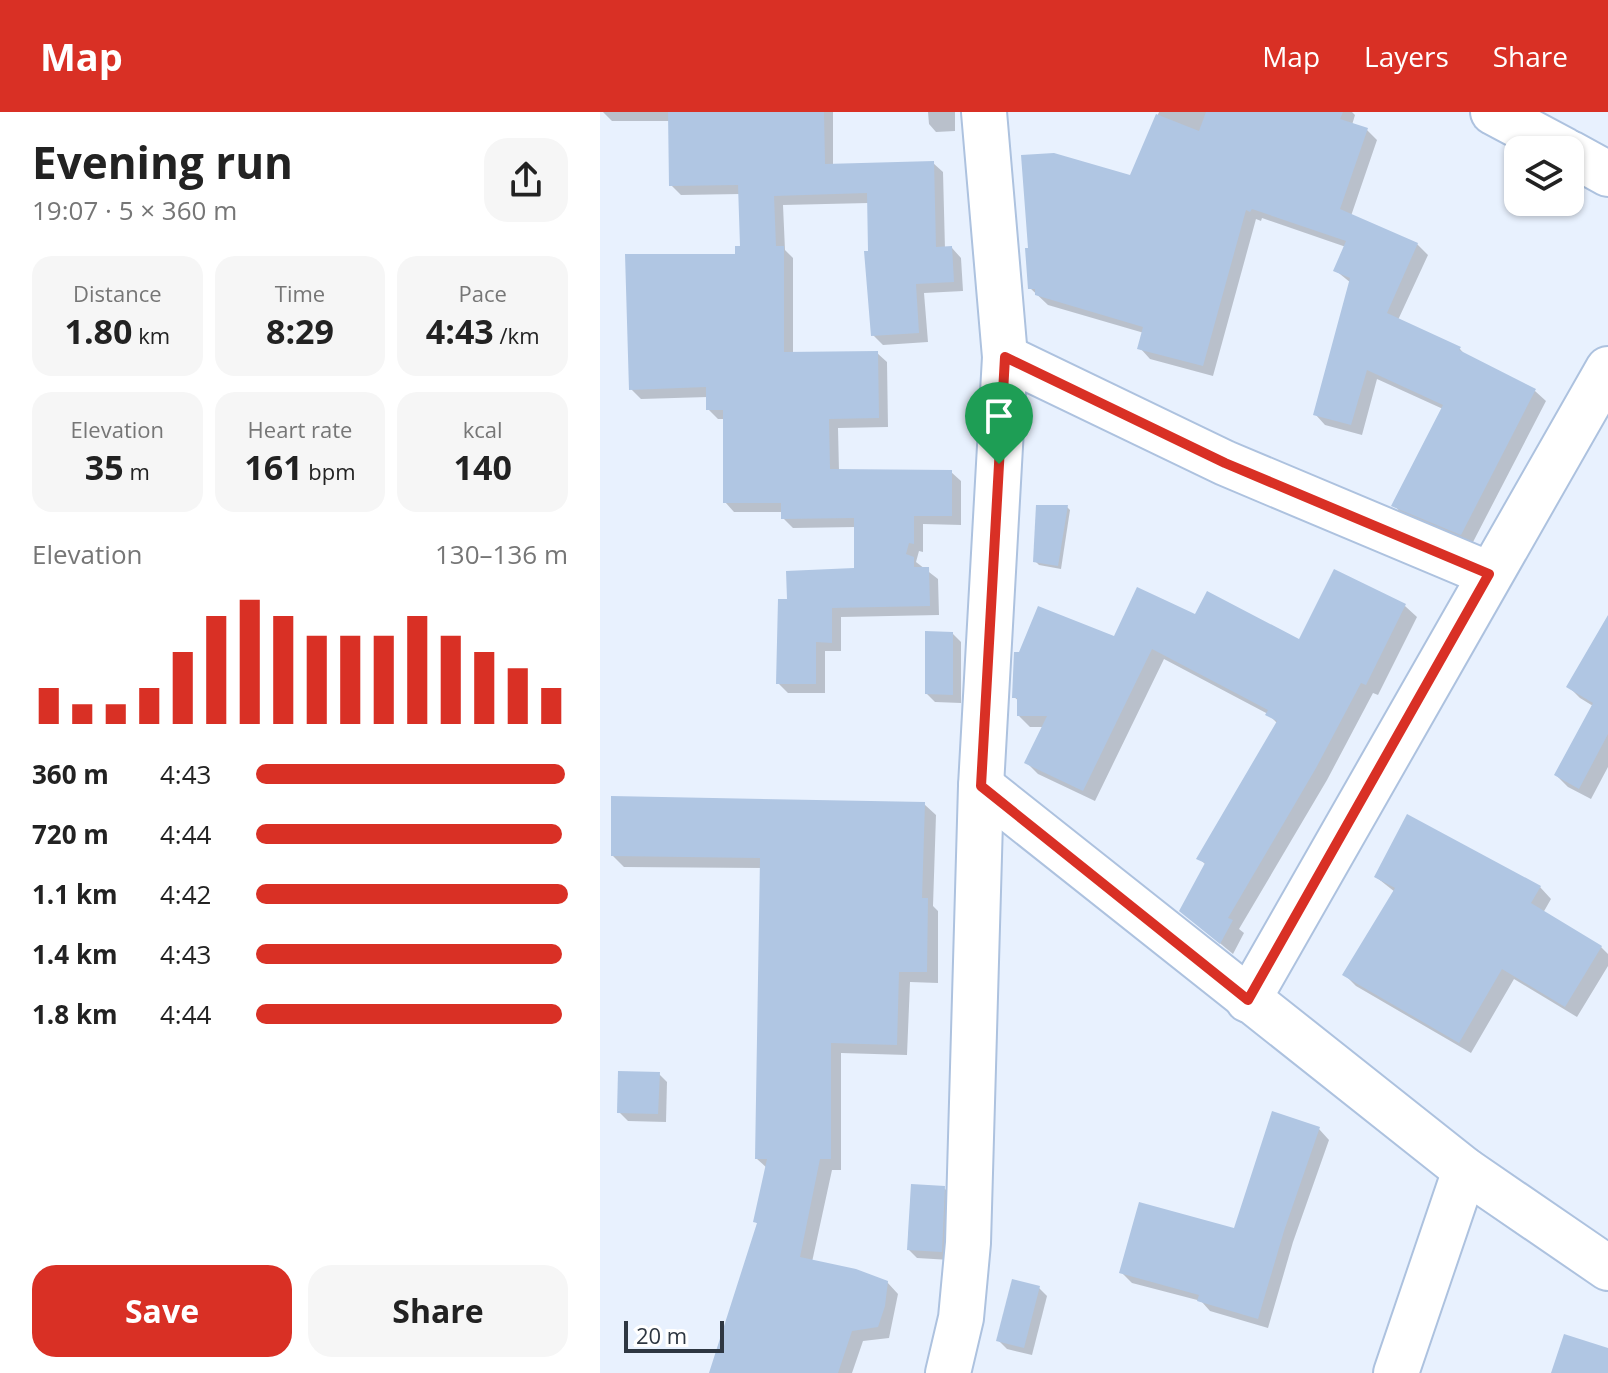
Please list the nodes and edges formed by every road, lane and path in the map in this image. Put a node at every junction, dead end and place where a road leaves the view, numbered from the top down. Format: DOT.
graph roads {
  1 [pos="984,112"];
  2 [pos="1493,112"];
  3 [pos="1538,136"];
  4 [pos="1584,161"];
  5 [pos="1608,174"];
  6 [pos="1005,357"];
  7 [pos="1608,369"];
  8 [pos="1489,574"];
  9 [pos="981,786"];
  10 [pos="1248,1000"];
  11 [pos="1465,1170"];
  12 [pos="1606,1263"];
  13 [pos="948,1373"];
  14 [pos="1396,1373"];
  1 -- 6 [label="street"];
  2 -- 3 [label="street"];
  4 -- 5 [label="street"];
  6 -- 8 [label="street"];
  6 -- 9 [label="street"];
  7 -- 8 [label="street"];
  8 -- 10 [label="street"];
  9 -- 10 [label="street"];
  9 -- 13 [label="street"];
  10 -- 11 [label="street"];
  11 -- 12 [label="street"];
  11 -- 14 [label="street"];
}
